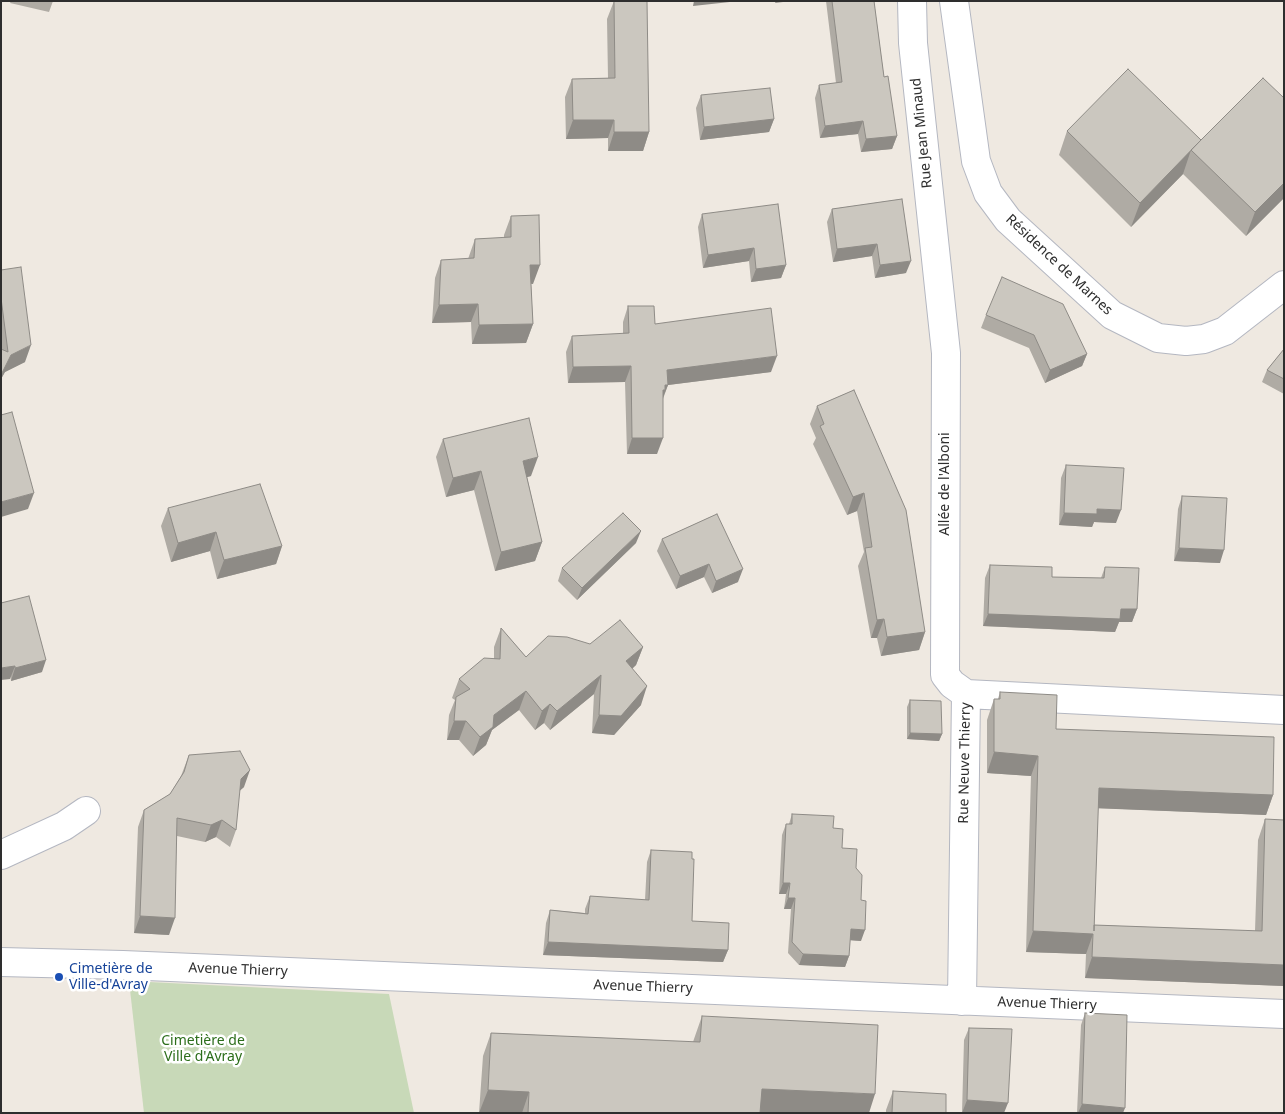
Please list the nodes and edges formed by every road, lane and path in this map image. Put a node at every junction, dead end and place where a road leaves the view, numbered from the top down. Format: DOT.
graph roads {
  1 [pos="912,1"];
  2 [pos="954,1"];
  3 [pos="935,266"];
  4 [pos="1284,285"];
  5 [pos="966,694"];
  6 [pos="1284,710"];
  7 [pos="86,811"];
  8 [pos="1,854"];
  9 [pos="1,962"];
  10 [pos="962,1001"];
  11 [pos="1284,1014"];
  1 -- 3 [label="street, Rue Jean Minaud"];
  2 -- 4 [label="street, Résidence de Marnes"];
  3 -- 5 [label="street, Allée de l'Alboni"];
  5 -- 6 [label="street, Rue Neuve Thierry"];
  5 -- 10 [label="street, Rue Neuve Thierry"];
  7 -- 8 [label="street"];
  9 -- 10 [label="street, Avenue Thierry"];
  10 -- 11 [label="street, Avenue Thierry"];
}
